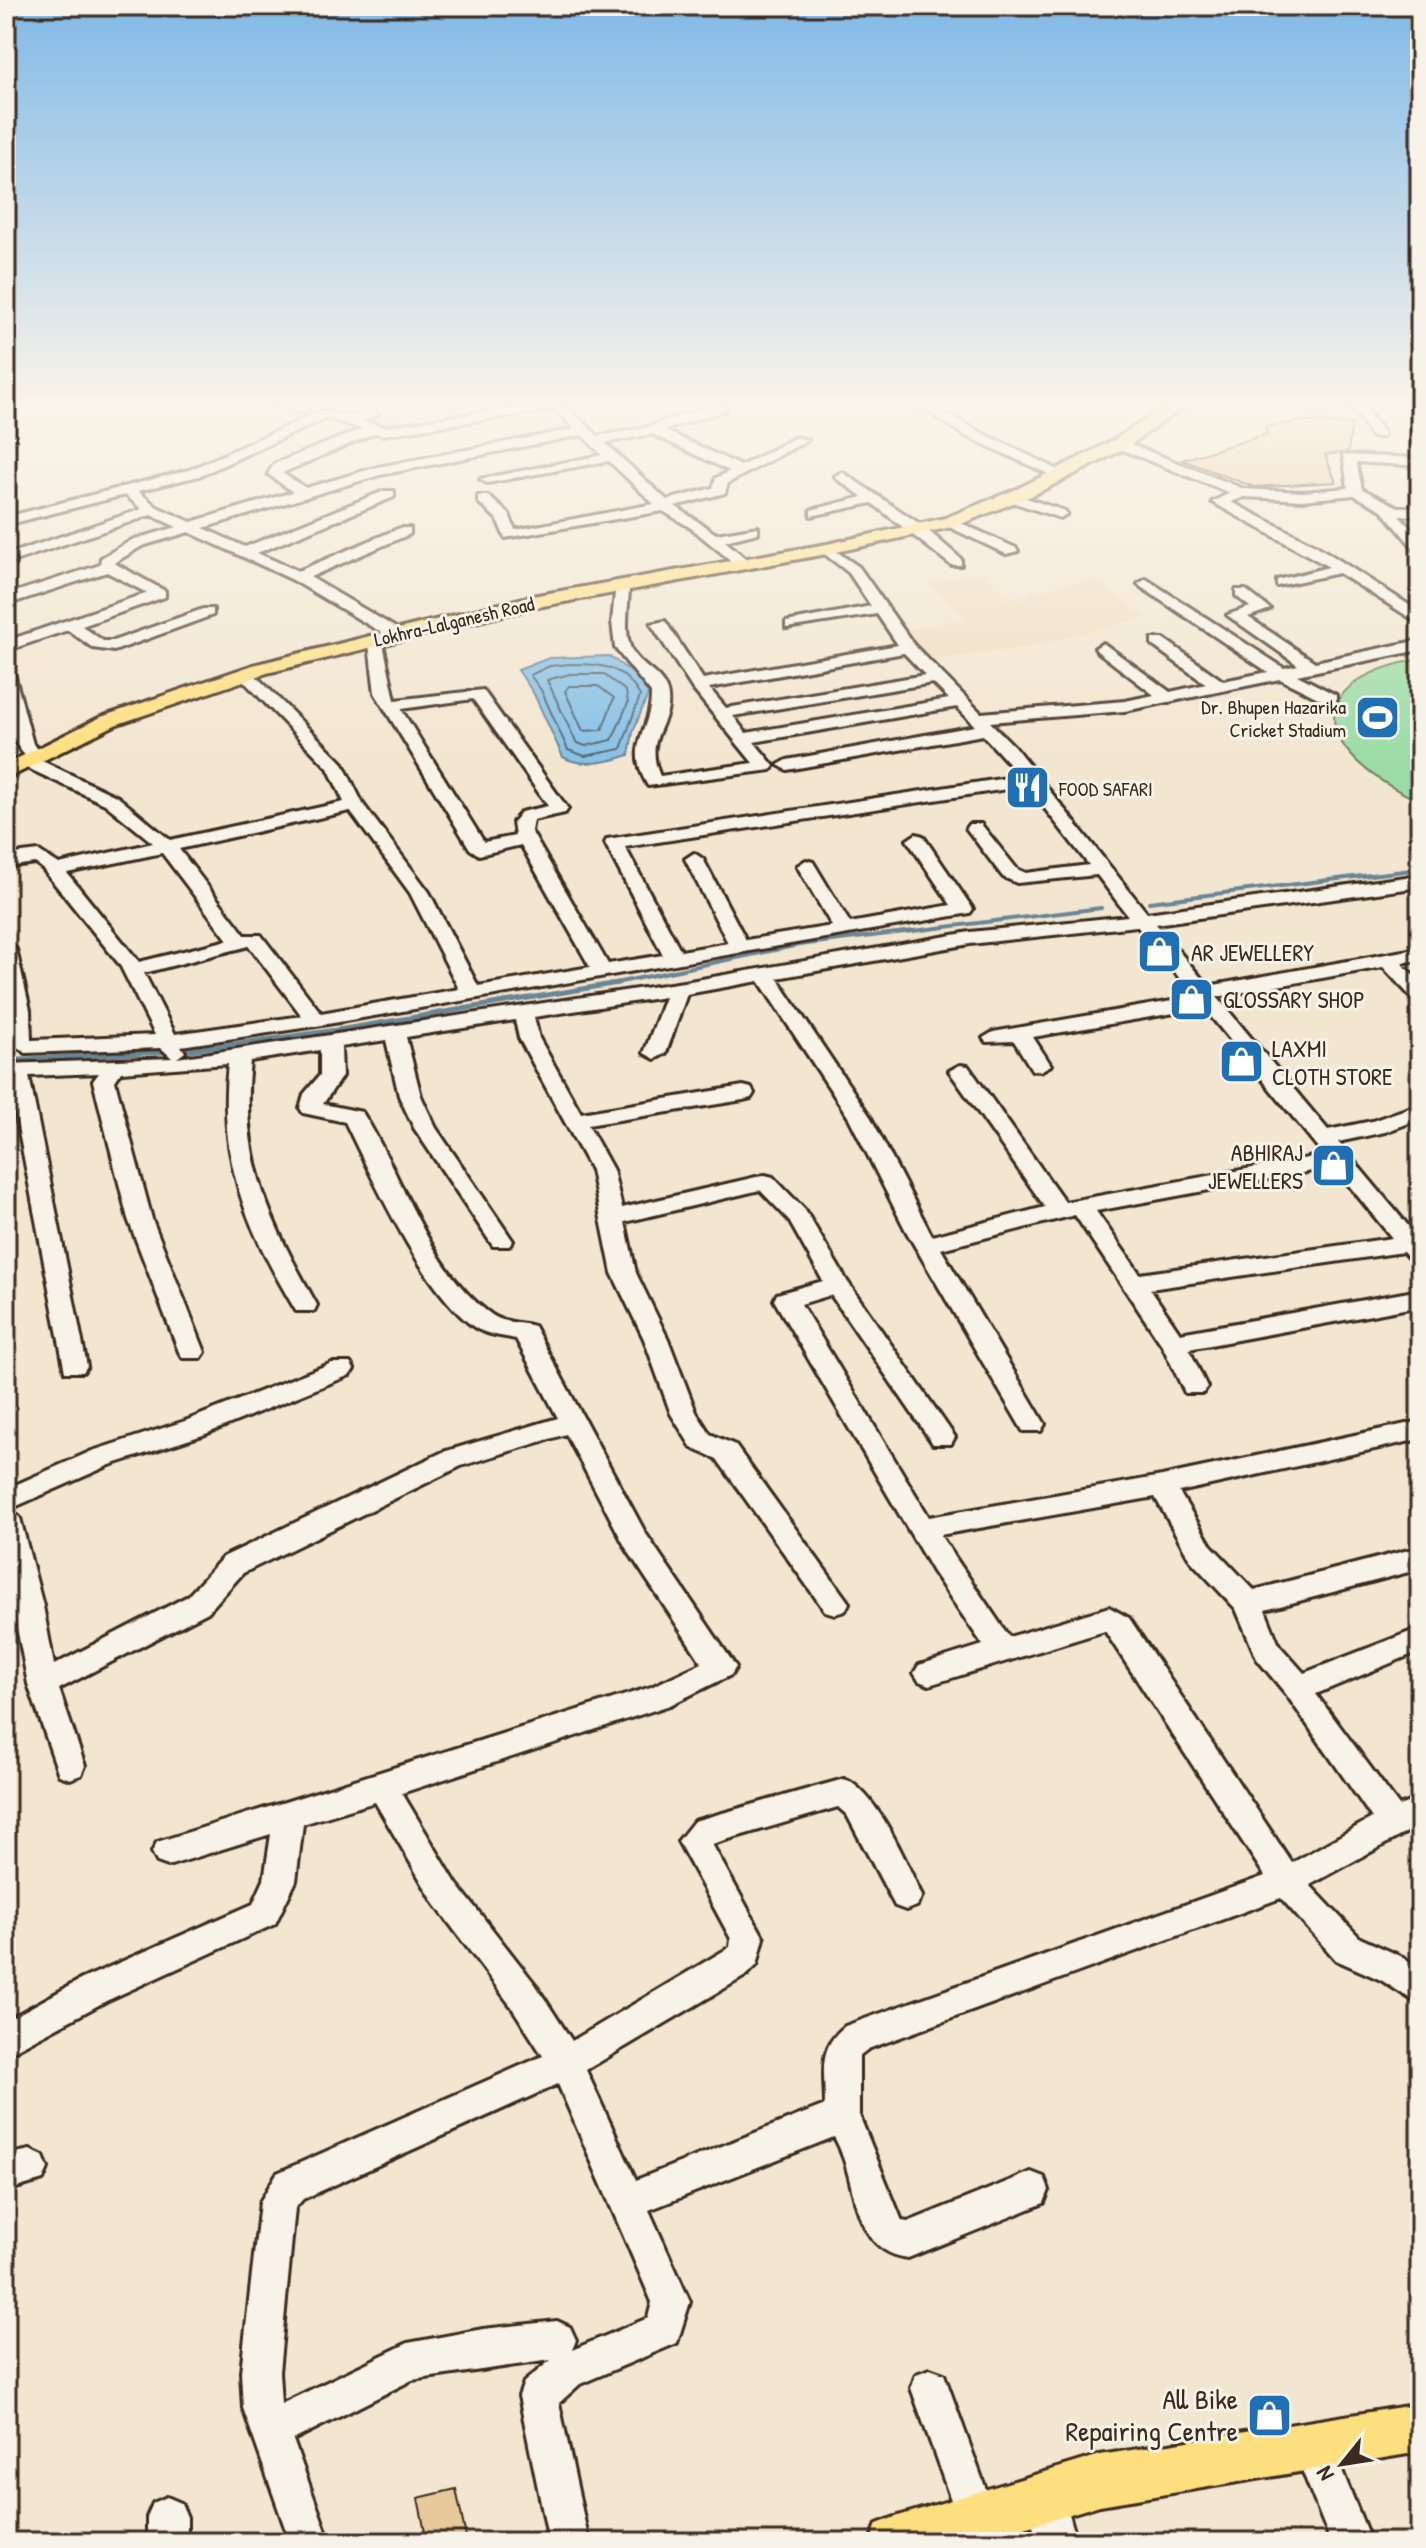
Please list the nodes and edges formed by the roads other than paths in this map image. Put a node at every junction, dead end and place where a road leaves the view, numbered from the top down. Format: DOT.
graph roads {
  1 [pos="111,524"];
  2 [pos="179,524"];
  3 [pos="201,524"];
  4 [pos="315,524"];
  5 [pos="506,524"];
  6 [pos="569,524"];
  7 [pos="692,524"];
  8 [pos="910,524"];
  9 [pos="941,524"];
  10 [pos="954,524"];
  11 [pos="1260,524"];
  12 [pos="1399,524"];
  13 [pos="187,528"];
  14 [pos="918,529"];
  15 [pos="753,530"];
  16 [pos="405,531"];
  17 [pos="715,539"];
  18 [pos="1420,547"];
  19 [pos="827,549"];
  20 [pos="1011,551"];
  21 [pos="243,553"];
  22 [pos="6,560"];
  23 [pos="956,562"];
  24 [pos="745,565"];
  25 [pos="108,567"];
  26 [pos="1343,568"];
  27 [pos="298,577"];
  28 [pos="1282,583"];
  29 [pos="1146,584"];
  30 [pos="621,586"];
  31 [pos="1241,593"];
  32 [pos="6,600"];
  33 [pos="883,608"];
  34 [pos="208,612"];
  35 [pos="1420,619"];
  36 [pos="69,624"];
  37 [pos="659,624"];
  38 [pos="792,625"];
  39 [pos="395,634"];
  40 [pos="374,639"];
  41 [pos="10,641"];
  42 [pos="1158,642"];
  43 [pos="1420,645"];
  44 [pos="908,648"];
  45 [pos="1103,648"];
  46 [pos="1310,666"];
  47 [pos="1279,672"];
  48 [pos="6,673"];
  49 [pos="245,674"];
  50 [pos="936,678"];
  51 [pos="698,685"];
  52 [pos="1221,687"];
  53 [pos="9,695"];
  54 [pos="1168,698"];
  55 [pos="1330,699"];
  56 [pos="959,702"];
  57 [pos="392,705"];
  58 [pos="724,713"];
  59 [pos="981,723"];
  60 [pos="745,738"];
  61 [pos="31,758"];
  62 [pos="787,765"];
  63 [pos="6,772"];
  64 [pos="1031,780"];
  65 [pos="354,805"];
  66 [pos="975,828"];
  67 [pos="525,839"];
  68 [pos="916,840"];
  69 [pos="167,846"];
  70 [pos="694,859"];
  71 [pos="6,861"];
  72 [pos="806,866"];
  73 [pos="1102,869"];
  74 [pos="52,871"];
  75 [pos="1420,881"];
  76 [pos="1142,920"];
  77 [pos="843,927"];
  78 [pos="240,943"];
  79 [pos="739,946"];
  80 [pos="6,949"];
  81 [pos="1420,954"];
  82 [pos="674,957"];
  83 [pos="1388,960"];
  84 [pos="133,970"];
  85 [pos="602,970"];
  86 [pos="764,973"];
  87 [pos="678,989"];
  88 [pos="471,993"];
  89 [pos="1420,995"];
  90 [pos="1206,997"];
  91 [pos="13,1011"];
  92 [pos="523,1012"];
  93 [pos="316,1020"];
  94 [pos="395,1033"];
  95 [pos="1020,1034"];
  96 [pos="993,1038"];
  97 [pos="330,1044"];
  98 [pos="174,1052"];
  99 [pos="655,1053"];
  100 [pos="240,1056"];
  101 [pos="1040,1065"];
  102 [pos="115,1066"];
  103 [pos="12,1070"];
  104 [pos="960,1071"];
  105 [pos="743,1093"];
  106 [pos="1420,1111"];
  107 [pos="572,1121"];
  108 [pos="1324,1138"];
  109 [pos="1340,1159"];
  110 [pos="1071,1209"];
  111 [pos="610,1218"];
  112 [pos="501,1241"];
  113 [pos="926,1245"];
  114 [pos="1415,1250"];
  115 [pos="1134,1283"];
  116 [pos="837,1285"];
  117 [pos="1420,1298"];
  118 [pos="305,1305"];
  119 [pos="1174,1343"];
  120 [pos="192,1352"];
  121 [pos="74,1366"];
  122 [pos="341,1369"];
  123 [pos="1194,1387"];
  124 [pos="572,1423"];
  125 [pos="1032,1424"];
  126 [pos="1420,1430"];
  127 [pos="942,1437"];
  128 [pos="1162,1486"];
  129 [pos="6,1500"];
  130 [pos="6,1518"];
  131 [pos="924,1528"];
  132 [pos="1420,1558"];
  133 [pos="16,1600"];
  134 [pos="835,1603"];
  135 [pos="1248,1603"];
  136 [pos="1420,1639"];
  137 [pos="1001,1649"];
  138 [pos="929,1673"];
  139 [pos="43,1684"];
  140 [pos="1299,1688"];
  141 [pos="70,1766"];
  142 [pos="382,1787"];
  143 [pos="289,1816"];
  144 [pos="1407,1817"];
  145 [pos="168,1852"];
  146 [pos="1287,1882"];
  147 [pos="906,1896"];
  148 [pos="1420,1990"];
  149 [pos="6,2039"];
  150 [pos="566,2063"];
  151 [pos="842,2119"];
  152 [pos="1031,2190"];
  153 [pos="628,2201"];
  154 [pos="557,2340"];
  155 [pos="930,2388"];
  156 [pos="1420,2428"];
  157 [pos="271,2430"];
  158 [pos="1312,2445"];
  159 [pos="976,2517"];
  160 [pos="1052,2519"];
  161 [pos="310,2542"];
  162 [pos="569,2542"];
  163 [pos="895,2542"];
  164 [pos="1351,2542"];
  1 -- 22 [label="street"];
  2 -- 13 [label="street"];
  3 -- 13 [label="street"];
  4 -- 21 [label="street"];
  5 -- 6 [label="street"];
  7 -- 17 [label="street"];
  8 -- 14 [label="street"];
  9 -- 14 [label="main road, Lokhra-Lalganesh Road"];
  10 -- 20 [label="street"];
  11 -- 26 [label="street"];
  12 -- 18 [label="street"];
  13 -- 21 [label="street"];
  13 -- 25 [label="street"];
  14 -- 19 [label="main road, Lokhra-Lalganesh Road"];
  14 -- 23 [label="street"];
  15 -- 17 [label="street"];
  16 -- 27 [label="street"];
  17 -- 24 [label="street"];
  19 -- 24 [label="main road, Lokhra-Lalganesh Road"];
  19 -- 33 [label="street"];
  21 -- 27 [label="street"];
  24 -- 30 [label="main road, Lokhra-Lalganesh Road"];
  25 -- 32 [label="street"];
  25 -- 36 [label="street"];
  26 -- 28 [label="street"];
  26 -- 35 [label="street"];
  27 -- 39 [label="street"];
  29 -- 47 [label="street"];
  30 -- 39 [label="main road, Lokhra-Lalganesh Road"];
  30 -- 60 [label="street"];
  31 -- 46 [label="street"];
  33 -- 38 [label="street"];
  33 -- 44 [label="street"];
  34 -- 36 [label="street"];
  36 -- 41 [label="street"];
  37 -- 51 [label="street"];
  39 -- 40 [label="main road, Lokhra-Lalganesh Road"];
  40 -- 49 [label="main road, Lokhra-Lalganesh Road"];
  40 -- 57 [label="street"];
  42 -- 52 [label="street"];
  43 -- 46 [label="street"];
  44 -- 50 [label="street"];
  44 -- 51 [label="street"];
  45 -- 54 [label="street"];
  46 -- 47 [label="street"];
  47 -- 52 [label="street"];
  47 -- 55 [label="street"];
  48 -- 53 [label="street"];
  49 -- 61 [label="main road, Lokhra-Lalganesh Road"];
  49 -- 65 [label="street"];
  50 -- 56 [label="street"];
  50 -- 58 [label="street"];
  51 -- 58 [label="street"];
  52 -- 54 [label="street"];
  53 -- 61 [label="street"];
  54 -- 59 [label="street"];
  56 -- 59 [label="street"];
  56 -- 60 [label="street"];
  57 -- 67 [label="street"];
  57 -- 67 [label="street"];
  58 -- 60 [label="street"];
  59 -- 62 [label="street"];
  59 -- 64 [label="street"];
  61 -- 63 [label="main road, Lokhra-Lalganesh Road"];
  61 -- 69 [label="street"];
  64 -- 73 [label="street"];
  64 -- 82 [label="street"];
  65 -- 69 [label="street"];
  65 -- 88 [label="street"];
  66 -- 73 [label="street"];
  67 -- 85 [label="street"];
  68 -- 77 [label="street"];
  69 -- 74 [label="street"];
  69 -- 78 [label="street"];
  70 -- 79 [label="street"];
  71 -- 74 [label="street"];
  72 -- 77 [label="street"];
  73 -- 76 [label="street"];
  74 -- 84 [label="street"];
  75 -- 76 [label="street"];
  76 -- 86 [label="street"];
  76 -- 90 [label="street"];
  77 -- 79 [label="street"];
  78 -- 84 [label="street"];
  78 -- 93 [label="street"];
  79 -- 82 [label="street"];
  80 -- 91 [label="street"];
  81 -- 83 [label="street"];
  82 -- 85 [label="street"];
  83 -- 89 [label="street"];
  83 -- 90 [label="street"];
  84 -- 98 [label="street"];
  85 -- 88 [label="street"];
  86 -- 87 [label="street"];
  86 -- 113 [label="street"];
  87 -- 92 [label="street"];
  87 -- 99 [label="street"];
  88 -- 93 [label="street"];
  90 -- 95 [label="street"];
  90 -- 108 [label="street"];
  91 -- 98 [label="street"];
  92 -- 94 [label="street"];
  92 -- 107 [label="street"];
  93 -- 98 [label="street"];
  94 -- 97 [label="street"];
  94 -- 112 [label="street"];
  95 -- 96 [label="street"];
  95 -- 101 [label="street"];
  97 -- 100 [label="street"];
  97 -- 124 [label="street"];
  98 -- 100 [label="street"];
  98 -- 102 [label="street"];
  100 -- 118 [label="street"];
  102 -- 103 [label="street"];
  102 -- 120 [label="street"];
  103 -- 121 [label="street"];
  104 -- 110 [label="street"];
  105 -- 107 [label="street"];
  106 -- 108 [label="street"];
  107 -- 111 [label="street"];
  108 -- 109 [label="street"];
  109 -- 110 [label="street"];
  109 -- 114 [label="street"];
  110 -- 113 [label="street"];
  110 -- 115 [label="street"];
  111 -- 116 [label="street"];
  111 -- 134 [label="street"];
  113 -- 125 [label="street"];
  114 -- 115 [label="street"];
  115 -- 119 [label="street"];
  116 -- 127 [label="street"];
  116 -- 131 [label="street"];
  117 -- 119 [label="street"];
  119 -- 123 [label="street"];
  122 -- 129 [label="street"];
  124 -- 139 [label="street"];
  124 -- 142 [label="street"];
  126 -- 128 [label="street"];
  128 -- 131 [label="street"];
  128 -- 135 [label="street"];
  130 -- 133 [label="street"];
  131 -- 137 [label="street"];
  132 -- 135 [label="street"];
  133 -- 139 [label="street"];
  135 -- 140 [label="street"];
  136 -- 140 [label="street"];
  137 -- 138 [label="street"];
  137 -- 146 [label="street"];
  139 -- 141 [label="street"];
  140 -- 144 [label="street"];
  142 -- 143 [label="street"];
  142 -- 150 [label="street"];
  143 -- 145 [label="street"];
  143 -- 149 [label="street"];
  144 -- 146 [label="street"];
  146 -- 148 [label="street"];
  146 -- 151 [label="street"];
  147 -- 150 [label="street"];
  150 -- 153 [label="street"];
  150 -- 157 [label="street"];
  151 -- 152 [label="street"];
  151 -- 153 [label="street"];
  153 -- 162 [label="street"];
  154 -- 157 [label="street"];
  155 -- 159 [label="street"];
  156 -- 158 [label="main road"];
  157 -- 161 [label="street"];
  158 -- 160 [label="main road"];
  158 -- 164 [label="street"];
  159 -- 160 [label="main road"];
  159 -- 163 [label="main road"];
}
